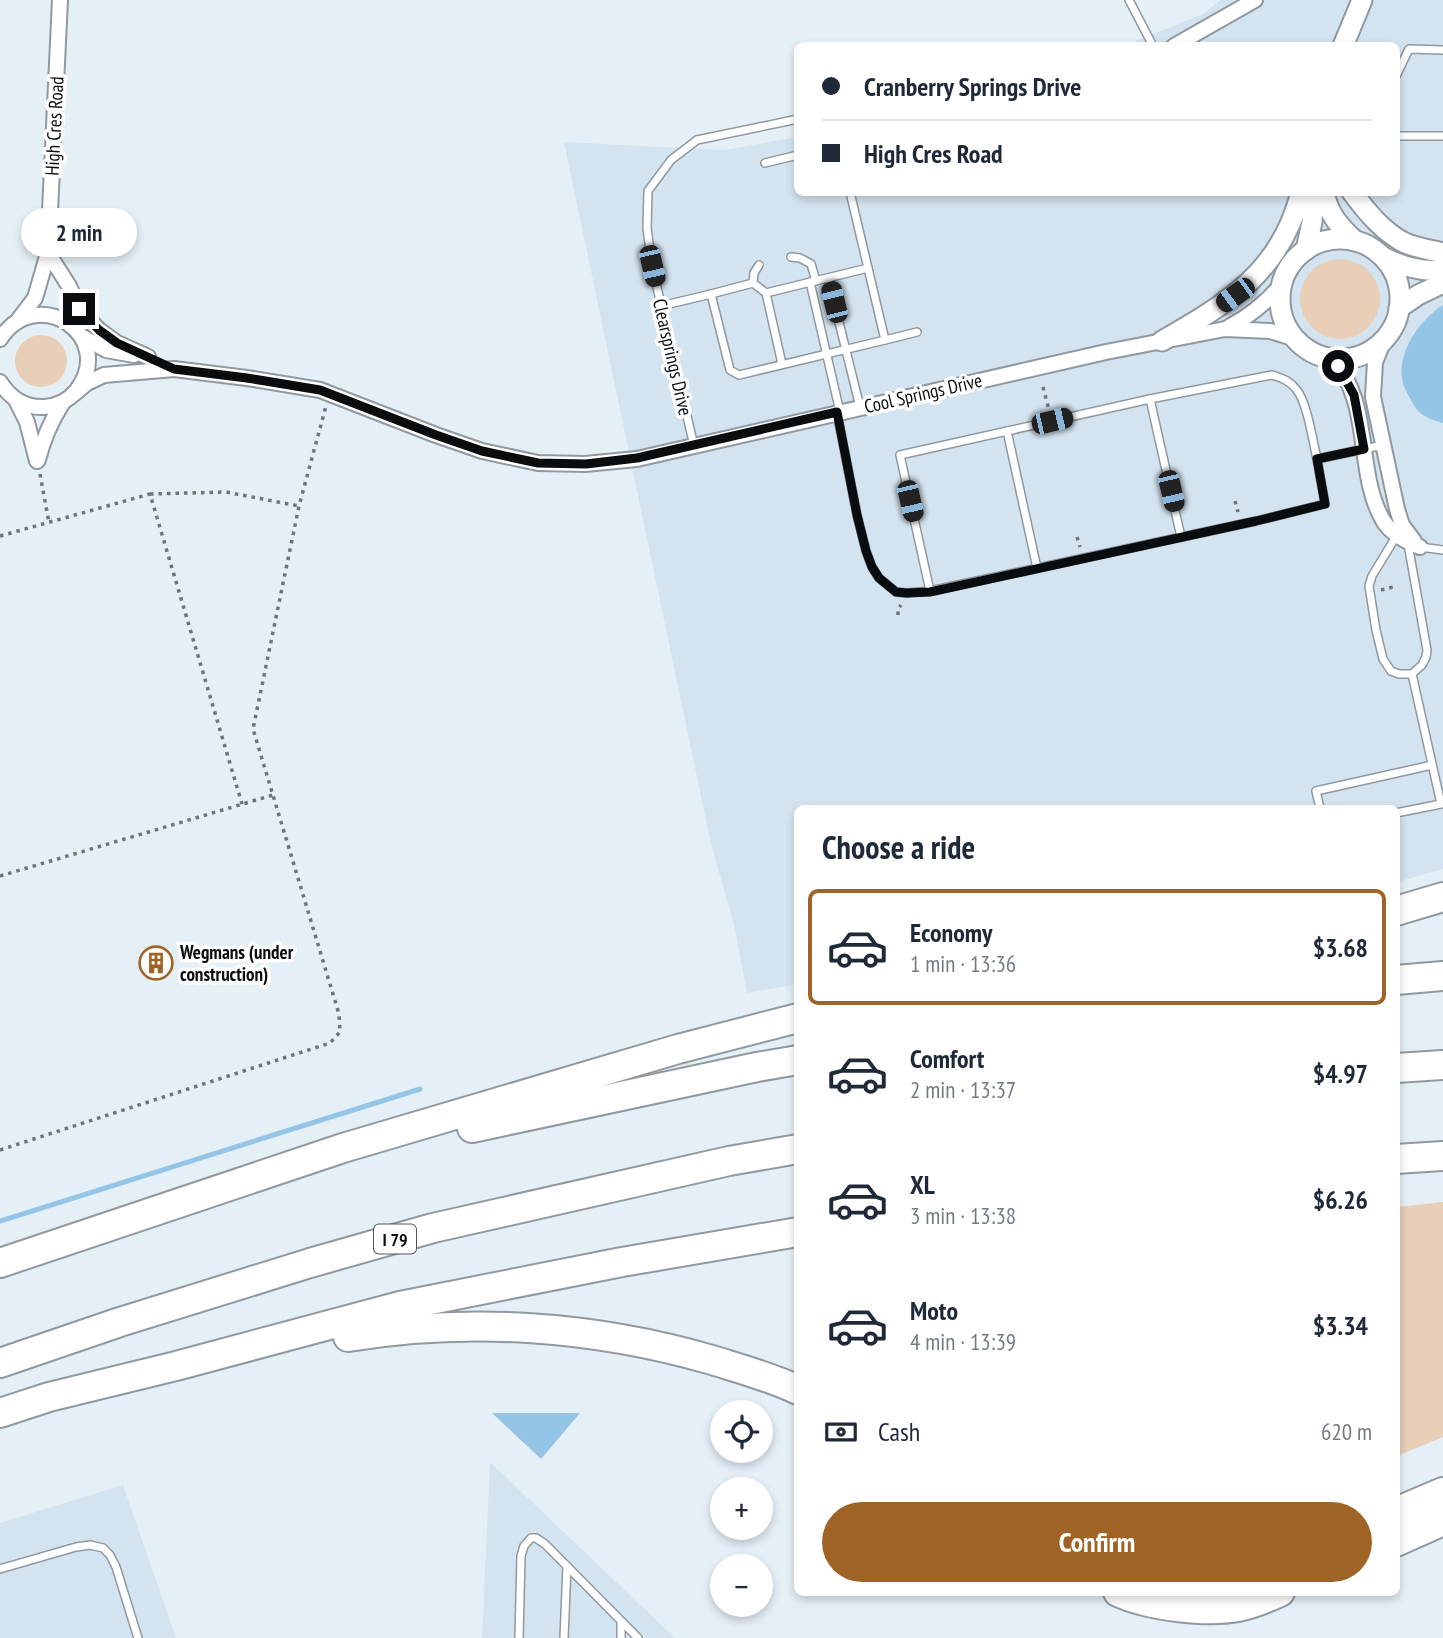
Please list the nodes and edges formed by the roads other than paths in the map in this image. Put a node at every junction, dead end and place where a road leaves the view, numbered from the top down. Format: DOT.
graph roads {
  1 [pos="60,0"];
  2 [pos="1129,0"];
  3 [pos="1255,0"];
  4 [pos="1362,0"];
  5 [pos="1151,42"];
  6 [pos="1181,42"];
  7 [pos="1345,42"];
  8 [pos="1443,50"];
  9 [pos="1400,68"];
  10 [pos="794,120"];
  11 [pos="1400,136"];
  12 [pos="1443,136"];
  13 [pos="794,156"];
  14 [pos="765,163"];
  15 [pos="851,196"];
  16 [pos="1300,196"];
  17 [pos="1314,196"];
  18 [pos="1325,196"];
  19 [pos="1355,196"];
  20 [pos="1355,241"];
  21 [pos="1306,250"];
  22 [pos="48,253"];
  23 [pos="1443,253"];
  24 [pos="791,257"];
  25 [pos="1383,257"];
  26 [pos="759,265"];
  27 [pos="868,268"];
  28 [pos="1443,270"];
  29 [pos="828,278"];
  30 [pos="813,282"];
  31 [pos="754,283"];
  32 [pos="1443,283"];
  33 [pos="1282,284"];
  34 [pos="766,293"];
  35 [pos="711,294"];
  36 [pos="661,306"];
  37 [pos="1399,308"];
  38 [pos="19,319"];
  39 [pos="1225,329"];
  40 [pos="917,332"];
  41 [pos="2,334"];
  42 [pos="81,336"];
  43 [pos="1296,339"];
  44 [pos="885,340"];
  45 [pos="1384,340"];
  46 [pos="1162,341"];
  47 [pos="845,349"];
  48 [pos="827,354"];
  49 [pos="148,357"];
  50 [pos="1330,358"];
  51 [pos="782,364"];
  52 [pos="174,369"];
  53 [pos="2,386"];
  54 [pos="68,398"];
  55 [pos="1150,399"];
  56 [pos="16,400"];
  57 [pos="860,407"];
  58 [pos="839,412"];
  59 [pos="1007,431"];
  60 [pos="1383,445"];
  61 [pos="694,446"];
  62 [pos="1364,449"];
  63 [pos="1317,459"];
  64 [pos="1181,537"];
  65 [pos="1408,541"];
  66 [pos="1443,550"];
  67 [pos="1037,568"];
  68 [pos="930,592"];
  69 [pos="1412,674"];
  70 [pos="1432,765"];
  71 [pos="1319,805"];
  72 [pos="1400,812"];
  73 [pos="1443,897"];
  74 [pos="1400,910"];
  75 [pos="1443,976"];
  76 [pos="1400,980"];
  77 [pos="794,1019"];
  78 [pos="794,1061"];
  79 [pos="1443,1065"];
  80 [pos="1400,1068"];
  81 [pos="794,1150"];
  82 [pos="1443,1156"];
  83 [pos="1401,1159"];
  84 [pos="794,1233"];
  85 [pos="0,1264"];
  86 [pos="0,1363"];
  87 [pos="176,1366"];
  88 [pos="794,1388"];
  89 [pos="0,1413"];
  90 [pos="1443,1492"];
  91 [pos="1400,1510"];
  92 [pos="1443,1521"];
  93 [pos="1400,1540"];
  94 [pos="567,1566"];
  95 [pos="0,1569"];
  96 [pos="1125,1596"];
  97 [pos="1269,1596"];
  98 [pos="621,1622"];
  99 [pos="138,1638"];
  100 [pos="519,1638"];
  101 [pos="564,1638"];
  102 [pos="621,1638"];
  103 [pos="638,1638"];
  1 -- 22 [label="street, High Cres Road"];
  2 -- 5 [label="lane"];
  3 -- 6 [label="street"];
  4 -- 7 [label="street"];
  8 -- 9 [label="lane"];
  10 -- 36 [label="lane, Clearsprings Drive"];
  11 -- 12 [label="lane"];
  13 -- 14 [label="lane"];
  15 -- 27 [label="lane"];
  16 -- 46 [label="street"];
  17 -- 21 [label="street"];
  18 -- 20 [label="street"];
  19 -- 23 [label="street"];
  20 -- 21 [label="street"];
  20 -- 25 [label="street"];
  21 -- 33 [label="street"];
  22 -- 38 [label="street, High Cres Road"];
  22 -- 49 [label="street"];
  24 -- 30 [label="lane"];
  25 -- 28 [label="street"];
  25 -- 37 [label="street"];
  26 -- 31 [label="lane"];
  27 -- 29 [label="lane"];
  27 -- 44 [label="lane"];
  29 -- 30 [label="lane"];
  29 -- 47 [label="lane"];
  30 -- 34 [label="lane"];
  30 -- 48 [label="lane"];
  31 -- 34 [label="lane"];
  31 -- 35 [label="lane"];
  32 -- 37 [label="street"];
  33 -- 39 [label="street, Cool Springs Drive"];
  33 -- 43 [label="street"];
  34 -- 51 [label="lane"];
  35 -- 36 [label="lane"];
  35 -- 51 [label="lane"];
  36 -- 61 [label="lane, Clearsprings Drive"];
  37 -- 45 [label="street"];
  38 -- 41 [label="street, High Cres Road"];
  38 -- 42 [label="street, Cool Springs Drive"];
  39 -- 43 [label="street, Cool Springs Drive"];
  39 -- 46 [label="street, Cool Springs Drive"];
  40 -- 44 [label="lane"];
  42 -- 49 [label="street, Cool Springs Drive"];
  42 -- 54 [label="street"];
  43 -- 50 [label="street"];
  44 -- 47 [label="lane"];
  45 -- 50 [label="street"];
  45 -- 60 [label="street"];
  46 -- 57 [label="street, Cool Springs Drive"];
  47 -- 48 [label="lane"];
  47 -- 57 [label="lane"];
  48 -- 51 [label="lane"];
  48 -- 58 [label="lane"];
  49 -- 52 [label="street, Cool Springs Drive"];
  50 -- 62 [label="street"];
  52 -- 54 [label="street, Cool Springs Drive"];
  52 -- 61 [label="street, Cool Springs Drive"];
  53 -- 56 [label="street"];
  54 -- 56 [label="street"];
  54 -- 56 [label="street"];
  55 -- 59 [label="lane"];
  55 -- 63 [label="lane"];
  55 -- 64 [label="lane"];
  57 -- 58 [label="street, Cool Springs Drive"];
  58 -- 61 [label="street, Cool Springs Drive"];
  58 -- 68 [label="lane"];
  59 -- 67 [label="lane"];
  59 -- 68 [label="lane"];
  60 -- 62 [label="lane"];
  60 -- 65 [label="street"];
  62 -- 63 [label="lane"];
  62 -- 65 [label="street"];
  63 -- 64 [label="lane"];
  64 -- 67 [label="lane"];
  65 -- 66 [label="lane"];
  65 -- 69 [label="lane"];
  65 -- 69 [label="lane"];
  67 -- 68 [label="lane"];
  69 -- 70 [label="lane"];
  70 -- 71 [label="lane"];
  70 -- 72 [label="lane"];
  73 -- 74 [label="highway"];
  75 -- 76 [label="highway"];
  77 -- 85 [label="highway"];
  78 -- 85 [label="highway"];
  79 -- 80 [label="highway"];
  81 -- 86 [label="highway, I 79"];
  82 -- 83 [label="highway"];
  84 -- 87 [label="highway"];
  87 -- 88 [label="highway"];
  87 -- 89 [label="highway"];
  90 -- 91 [label="highway"];
  92 -- 93 [label="highway"];
  94 -- 98 [label="lane"];
  94 -- 100 [label="lane"];
  94 -- 101 [label="lane"];
  95 -- 99 [label="lane"];
  96 -- 97 [label="highway"];
  98 -- 102 [label="lane"];
  98 -- 103 [label="lane"];
}
